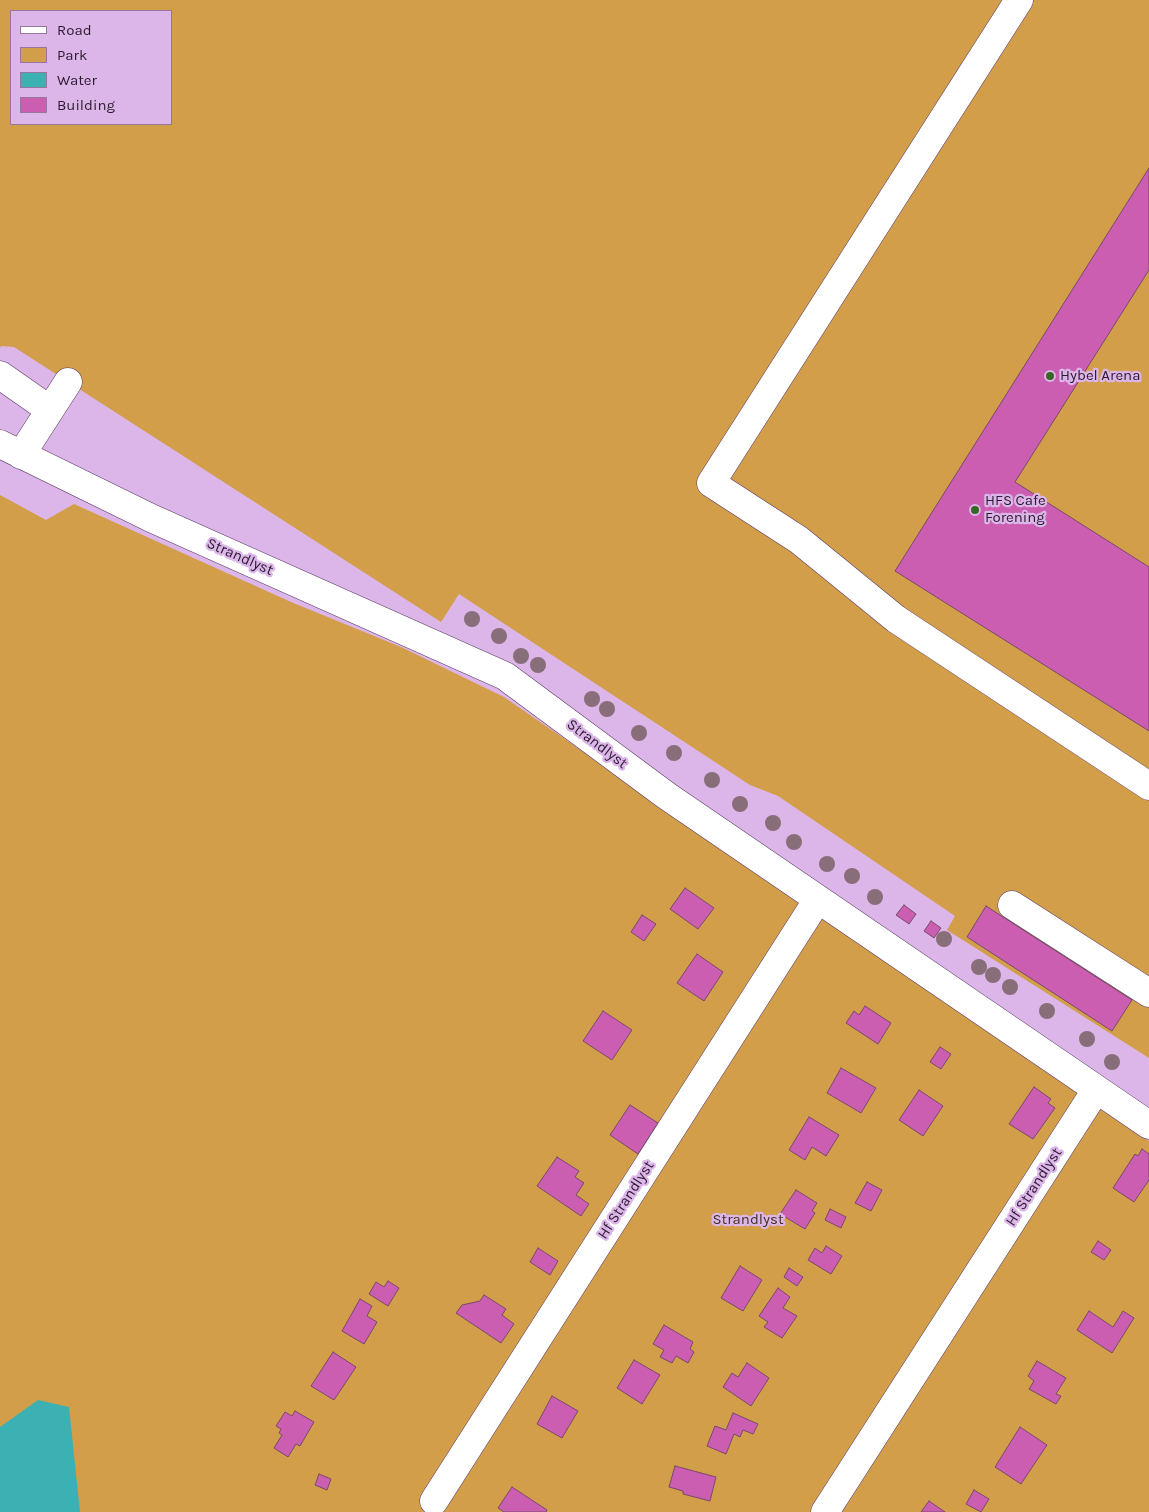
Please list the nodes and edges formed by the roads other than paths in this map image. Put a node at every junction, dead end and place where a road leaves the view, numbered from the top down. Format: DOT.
graph roads {
  1 [pos="1019,0"];
  2 [pos="0,376"];
  3 [pos="68,382"];
  4 [pos="50,410"];
  5 [pos="11,449"];
  6 [pos="1149,786"];
  7 [pos="818,899"];
  8 [pos="1012,905"];
  9 [pos="1149,993"];
  10 [pos="1096,1090"];
  11 [pos="1149,1125"];
  12 [pos="434,1501"];
  13 [pos="826,1512"];
  1 -- 6 [label="street"];
  2 -- 4 [label="street"];
  3 -- 4 [label="street"];
  4 -- 5 [label="street"];
  5 -- 7 [label="street, Strandlyst"];
  7 -- 10 [label="street, Strandlyst"];
  7 -- 12 [label="street, Hf Strandlyst"];
  8 -- 9 [label="street"];
  10 -- 11 [label="street, Strandlyst"];
  10 -- 13 [label="street, Hf Strandlyst"];
}
